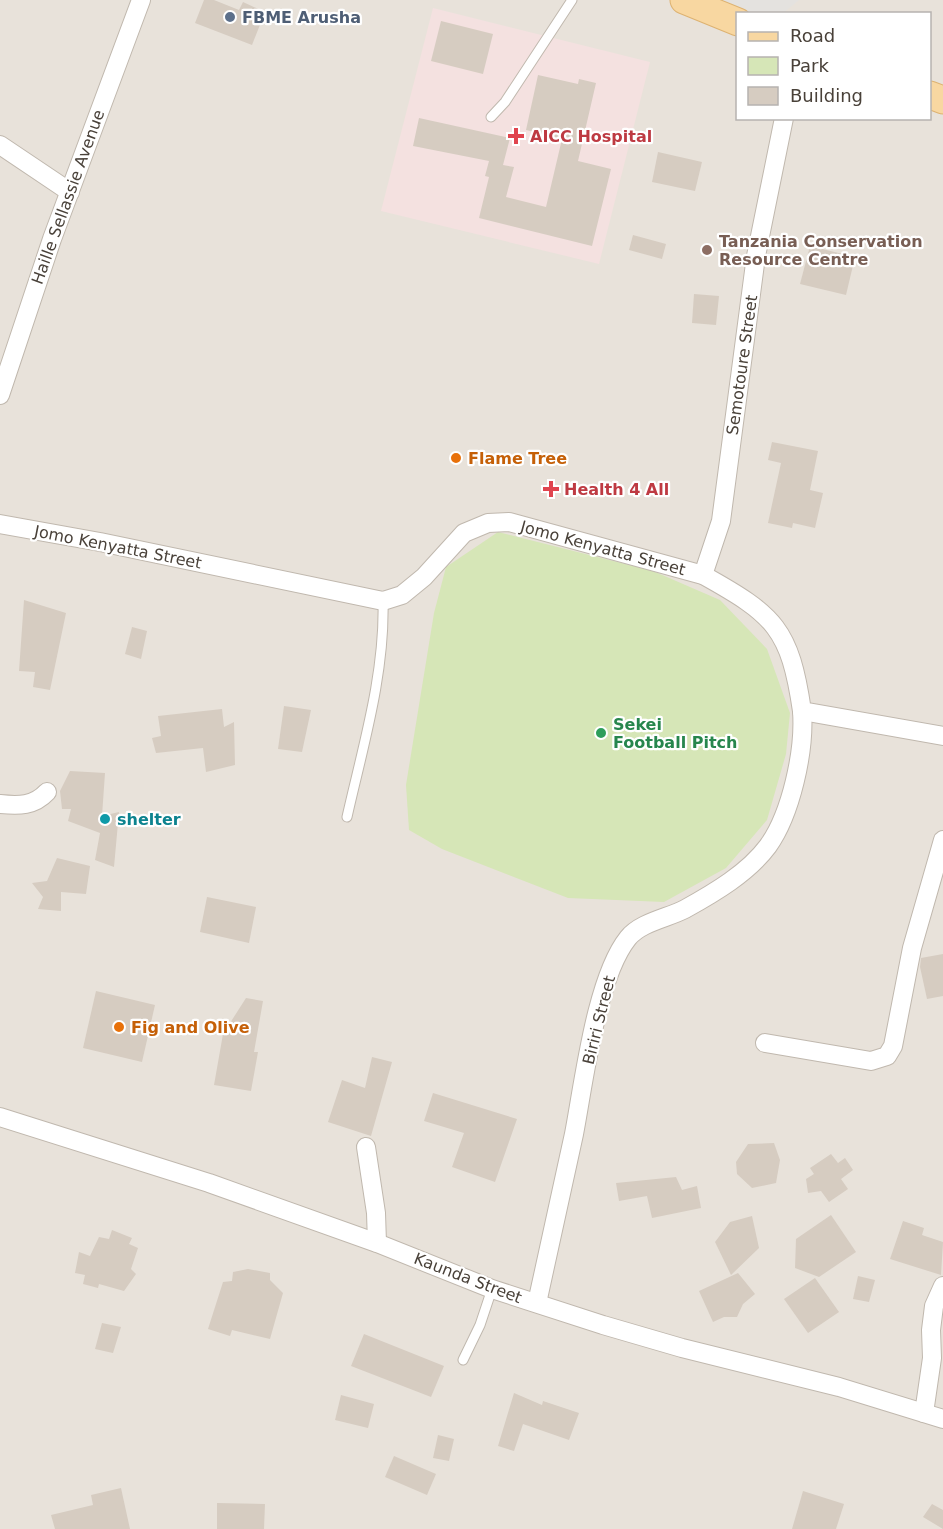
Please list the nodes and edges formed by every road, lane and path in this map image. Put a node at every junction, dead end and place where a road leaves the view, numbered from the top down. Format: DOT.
graph roads {
  1 [pos="141,0"];
  2 [pos="572,0"];
  3 [pos="684,0"];
  4 [pos="736,21"];
  5 [pos="491,117"];
  6 [pos="784,120"];
  7 [pos="0,144"];
  8 [pos="70,192"];
  9 [pos="0,395"];
  10 [pos="0,524"];
  11 [pos="703,575"];
  12 [pos="383,602"];
  13 [pos="802,711"];
  14 [pos="943,736"];
  15 [pos="47,792"];
  16 [pos="0,804"];
  17 [pos="347,817"];
  18 [pos="943,840"];
  19 [pos="765,1043"];
  20 [pos="0,1117"];
  21 [pos="366,1148"];
  22 [pos="377,1243"];
  23 [pos="943,1286"];
  24 [pos="492,1289"];
  25 [pos="537,1303"];
  26 [pos="463,1360"];
  27 [pos="924,1413"];
  28 [pos="943,1419"];
  1 -- 8 [label="street, Haille Sellassie Avenue"];
  2 -- 5 [label="lane"];
  3 -- 4 [label="main road"];
  6 -- 11 [label="street, Semotoure Street"];
  7 -- 8 [label="street"];
  8 -- 9 [label="street, Haille Sellassie Avenue"];
  10 -- 12 [label="street, Jomo Kenyatta Street"];
  11 -- 12 [label="street, Jomo Kenyatta Street"];
  11 -- 13 [label="street, Jomo Kenyatta Street"];
  12 -- 17 [label="lane"];
  13 -- 14 [label="street"];
  13 -- 25 [label="street, Biriri Street"];
  15 -- 16 [label="street"];
  18 -- 19 [label="street"];
  20 -- 22 [label="street, Kaunda Street"];
  21 -- 22 [label="street"];
  22 -- 24 [label="street, Kaunda Street"];
  23 -- 27 [label="street"];
  24 -- 25 [label="street, Kaunda Street"];
  24 -- 26 [label="lane"];
  25 -- 27 [label="street, Kaunda Street"];
  27 -- 28 [label="street, Kaunda Street"];
}
